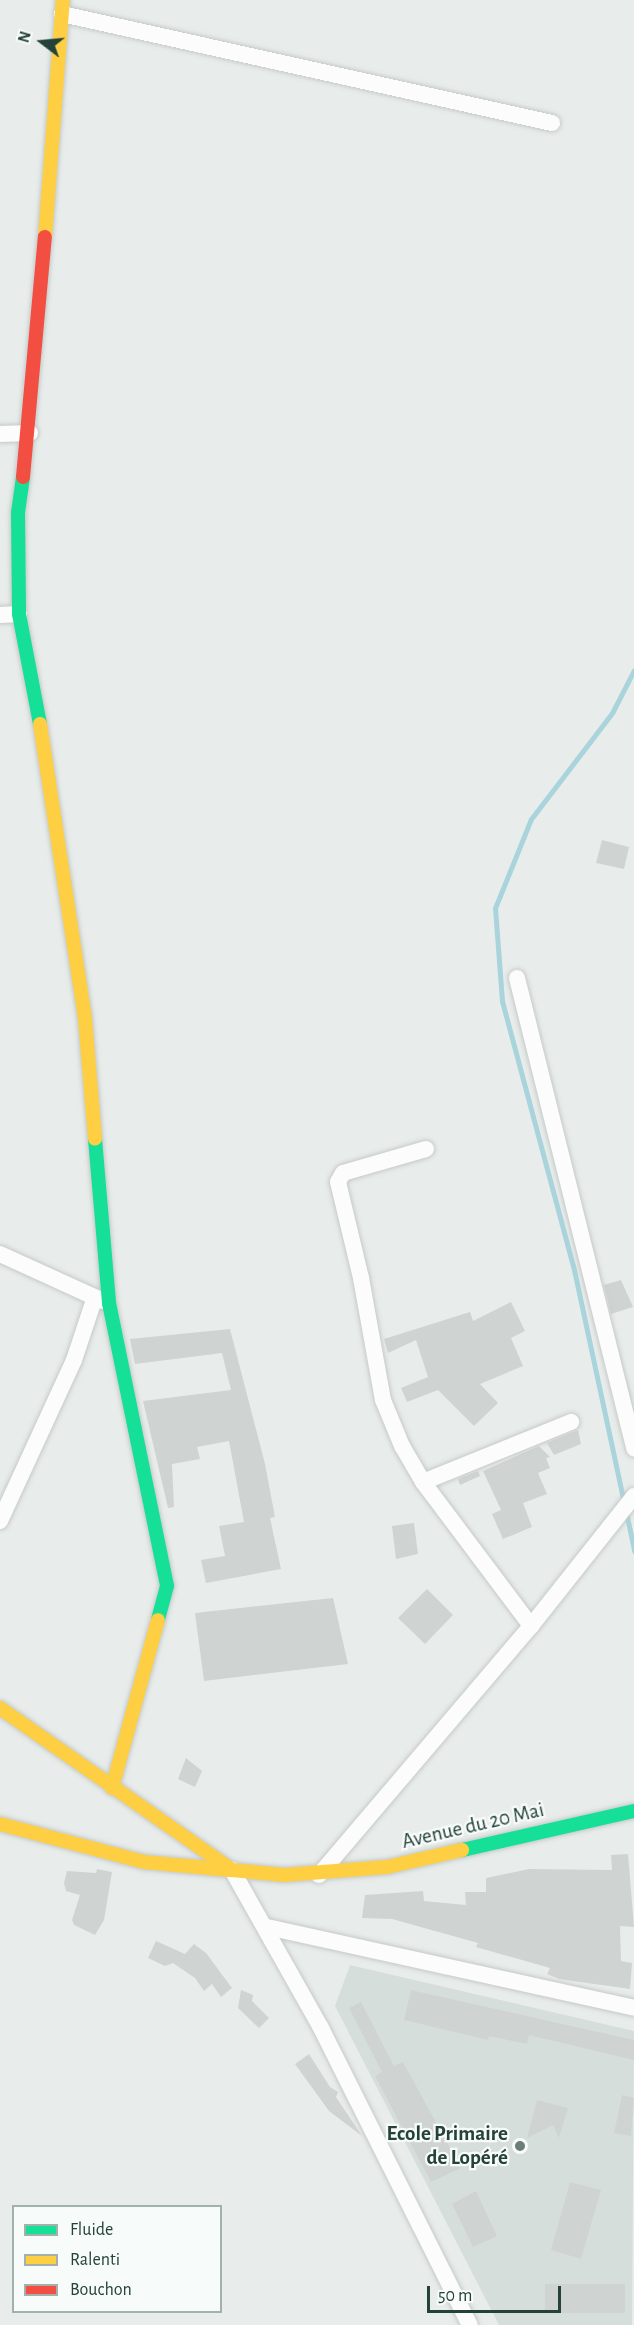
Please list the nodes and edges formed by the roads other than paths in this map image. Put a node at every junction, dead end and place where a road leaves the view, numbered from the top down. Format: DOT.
graph roads {
  1 [pos="62,7"];
  2 [pos="552,123"];
  3 [pos="30,433"];
  4 [pos="0,434"];
  5 [pos="19,614"];
  6 [pos="0,615"];
  7 [pos="517,978"];
  8 [pos="426,1149"];
  9 [pos="0,1254"];
  10 [pos="102,1300"];
  11 [pos="571,1422"];
  12 [pos="634,1449"];
  13 [pos="423,1482"];
  14 [pos="634,1496"];
  15 [pos="0,1521"];
  16 [pos="531,1626"];
  17 [pos="0,1708"];
  18 [pos="112,1788"];
  19 [pos="634,1811"];
  20 [pos="0,1824"];
  21 [pos="232,1870"];
  22 [pos="319,1875"];
  23 [pos="267,1927"];
  24 [pos="634,2008"];
  25 [pos="470,2325"];
  1 -- 2 [label="street"];
  1 -- 3 [label="street"];
  3 -- 4 [label="street"];
  3 -- 5 [label="street"];
  5 -- 6 [label="street"];
  5 -- 10 [label="street"];
  7 -- 12 [label="street"];
  8 -- 13 [label="street"];
  9 -- 10 [label="street"];
  10 -- 15 [label="street"];
  10 -- 18 [label="street"];
  11 -- 13 [label="street"];
  13 -- 16 [label="street"];
  14 -- 16 [label="street"];
  16 -- 22 [label="street"];
  17 -- 18 [label="street"];
  18 -- 21 [label="street"];
  19 -- 22 [label="street, Avenue du 20 Mai"];
  20 -- 21 [label="street, Avenue du 20 Mai"];
  21 -- 22 [label="street, Avenue du 20 Mai"];
  21 -- 23 [label="street"];
  23 -- 24 [label="street"];
  23 -- 25 [label="street"];
}
